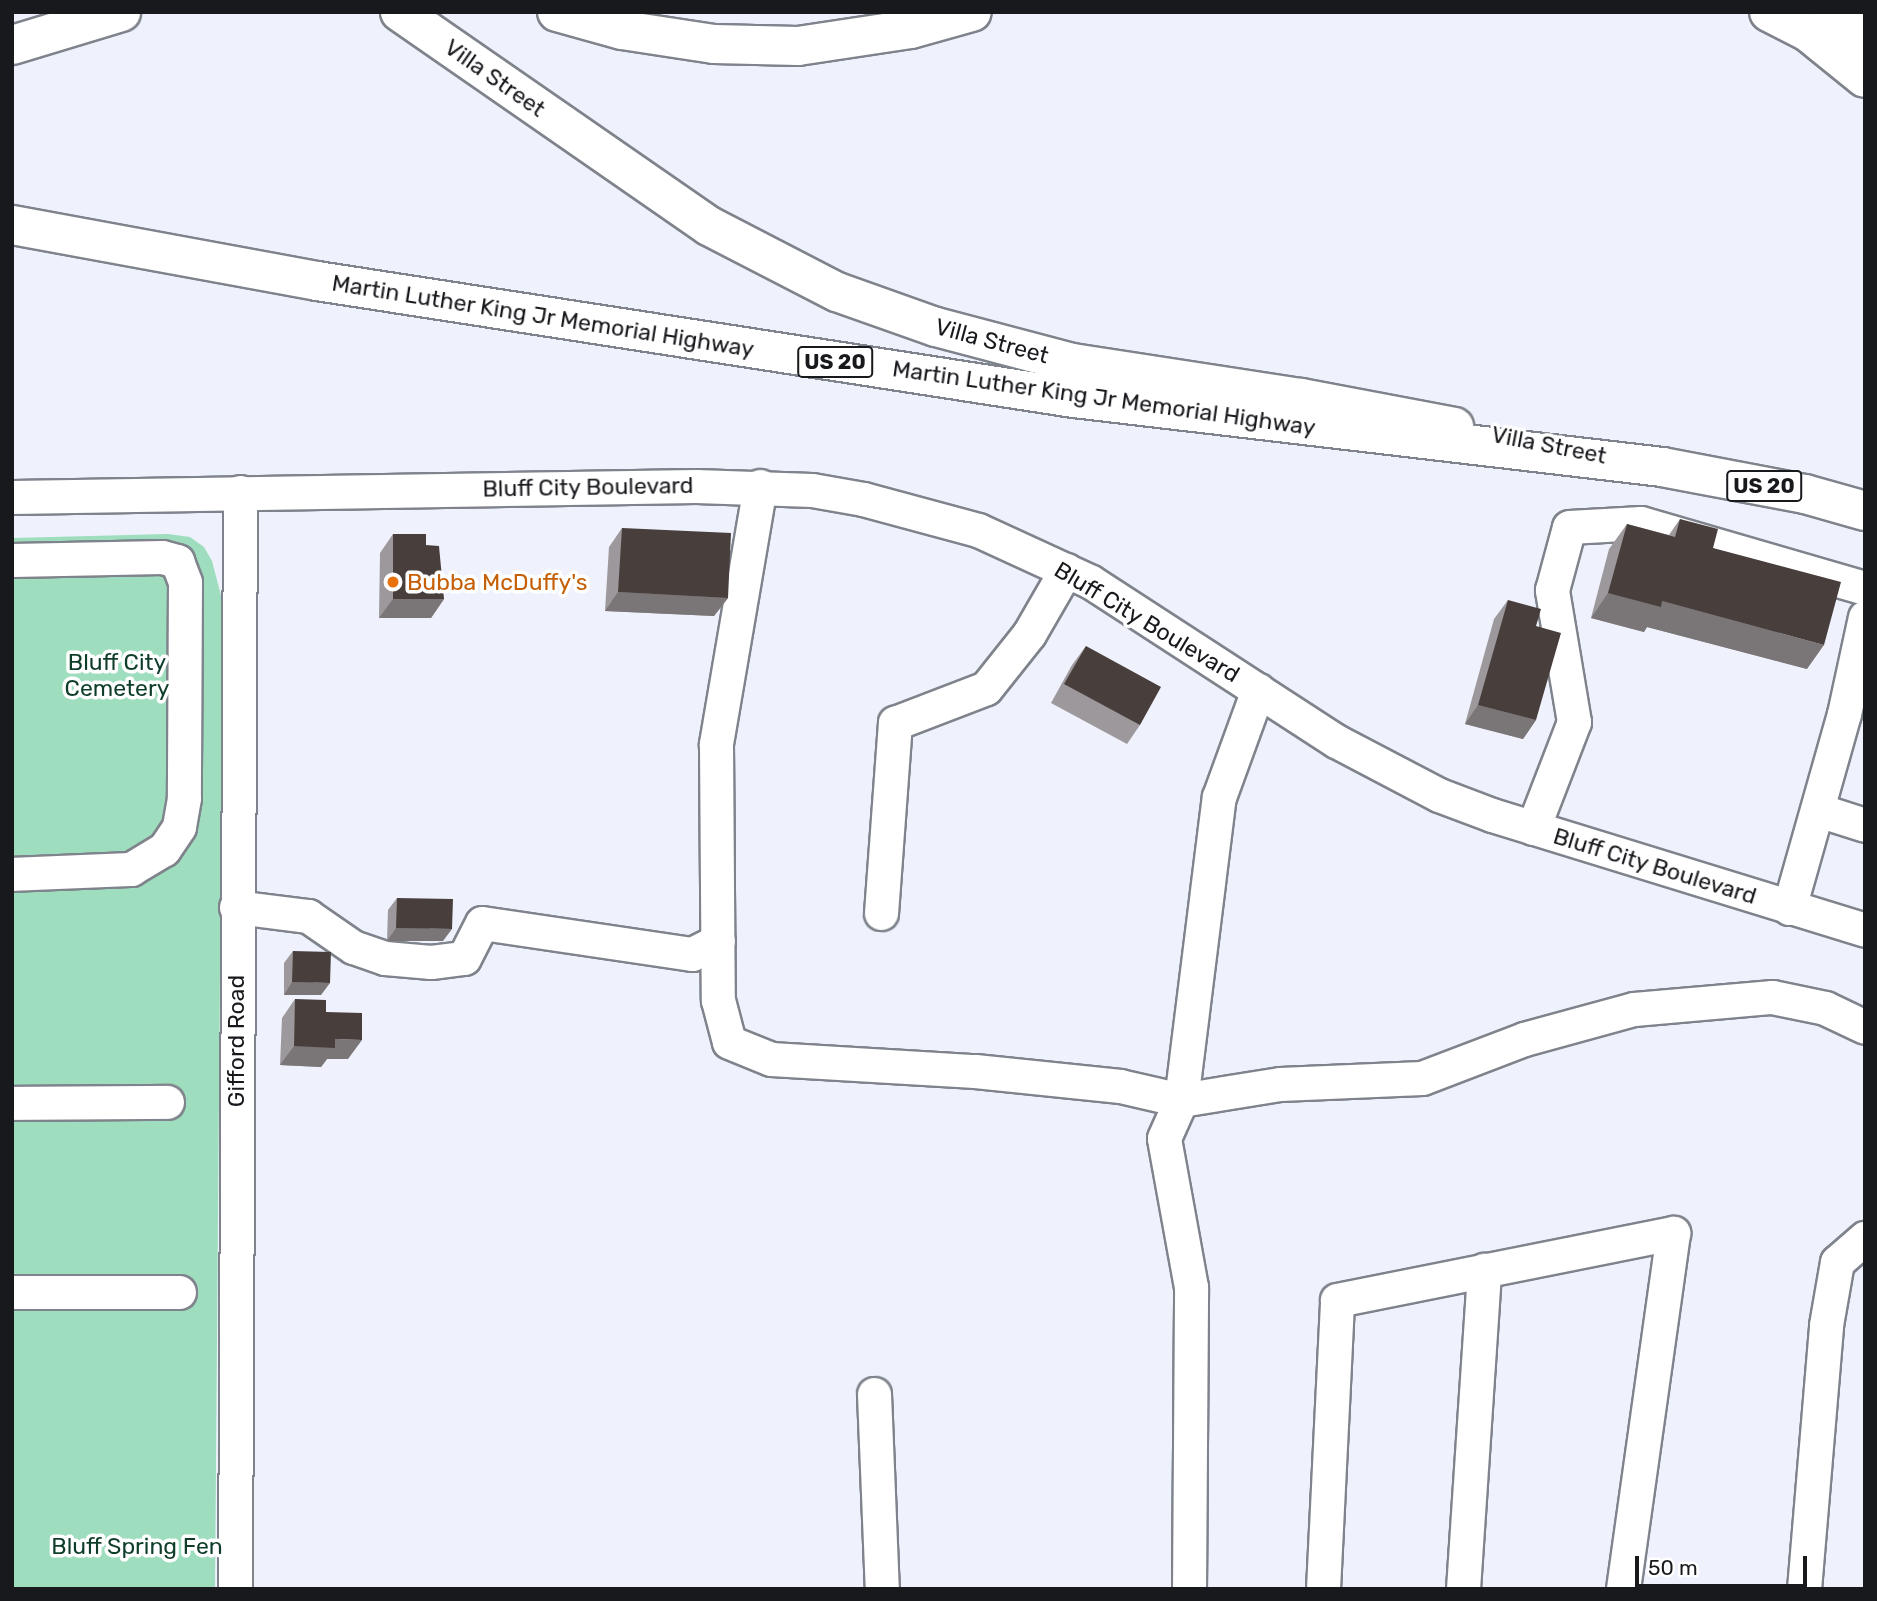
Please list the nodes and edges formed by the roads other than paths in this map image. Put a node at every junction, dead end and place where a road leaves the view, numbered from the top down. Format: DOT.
graph roads {
  1 [pos="121,12"];
  2 [pos="400,12"];
  3 [pos="556,12"];
  4 [pos="972,12"];
  5 [pos="1769,12"];
  6 [pos="1834,12"];
  7 [pos="1865,39"];
  8 [pos="12,45"];
  9 [pos="1865,78"];
  10 [pos="12,225"];
  11 [pos="1662,467"];
  12 [pos="760,486"];
  13 [pos="240,492"];
  14 [pos="12,497"];
  15 [pos="1865,511"];
  16 [pos="12,560"];
  17 [pos="1066,570"];
  18 [pos="1865,588"];
  19 [pos="1865,617"];
  20 [pos="1858,679"];
  21 [pos="1258,690"];
  22 [pos="1818,810"];
  23 [pos="1865,825"];
  24 [pos="1533,828"];
  25 [pos="12,874"];
  26 [pos="236,906"];
  27 [pos="1789,908"];
  28 [pos="881,913"];
  29 [pos="1865,930"];
  30 [pos="718,941"];
  31 [pos="1865,1027"];
  32 [pos="1181,1100"];
  33 [pos="167,1102"];
  34 [pos="12,1104"];
  35 [pos="1865,1238"];
  36 [pos="1484,1270"];
  37 [pos="12,1292"];
  38 [pos="179,1292"];
  39 [pos="874,1394"];
  40 [pos="234,1589"];
  41 [pos="882,1589"];
  42 [pos="1189,1589"];
  43 [pos="1323,1589"];
  44 [pos="1463,1589"];
  45 [pos="1623,1589"];
  46 [pos="1804,1589"];
  1 -- 8 [label="main road"];
  2 -- 11 [label="main road, Villa Street"];
  3 -- 4 [label="main road"];
  5 -- 9 [label="main road"];
  6 -- 7 [label="main road"];
  10 -- 11 [label="main road, Martin Luther King Jr Memorial Highway / US 20"];
  11 -- 15 [label="main road, Martin Luther King Jr Memorial Highway / US 20"];
  12 -- 13 [label="street, Bluff City Boulevard"];
  12 -- 17 [label="street, Bluff City Boulevard"];
  12 -- 30 [label="street"];
  13 -- 14 [label="street, Bluff City Boulevard"];
  13 -- 26 [label="street, Gifford Road"];
  16 -- 25 [label="street"];
  17 -- 21 [label="street, Bluff City Boulevard"];
  17 -- 28 [label="street"];
  18 -- 24 [label="street"];
  19 -- 20 [label="street"];
  20 -- 22 [label="street"];
  21 -- 24 [label="street, Bluff City Boulevard"];
  21 -- 32 [label="street"];
  22 -- 23 [label="street"];
  22 -- 27 [label="street"];
  24 -- 27 [label="street, Bluff City Boulevard"];
  26 -- 30 [label="street"];
  26 -- 40 [label="street, Gifford Road"];
  27 -- 29 [label="street, Bluff City Boulevard"];
  30 -- 32 [label="street"];
  31 -- 32 [label="street"];
  32 -- 42 [label="street"];
  33 -- 34 [label="street"];
  35 -- 46 [label="street"];
  36 -- 43 [label="street"];
  36 -- 44 [label="street"];
  36 -- 45 [label="street"];
  37 -- 38 [label="street"];
  39 -- 41 [label="street"];
}
